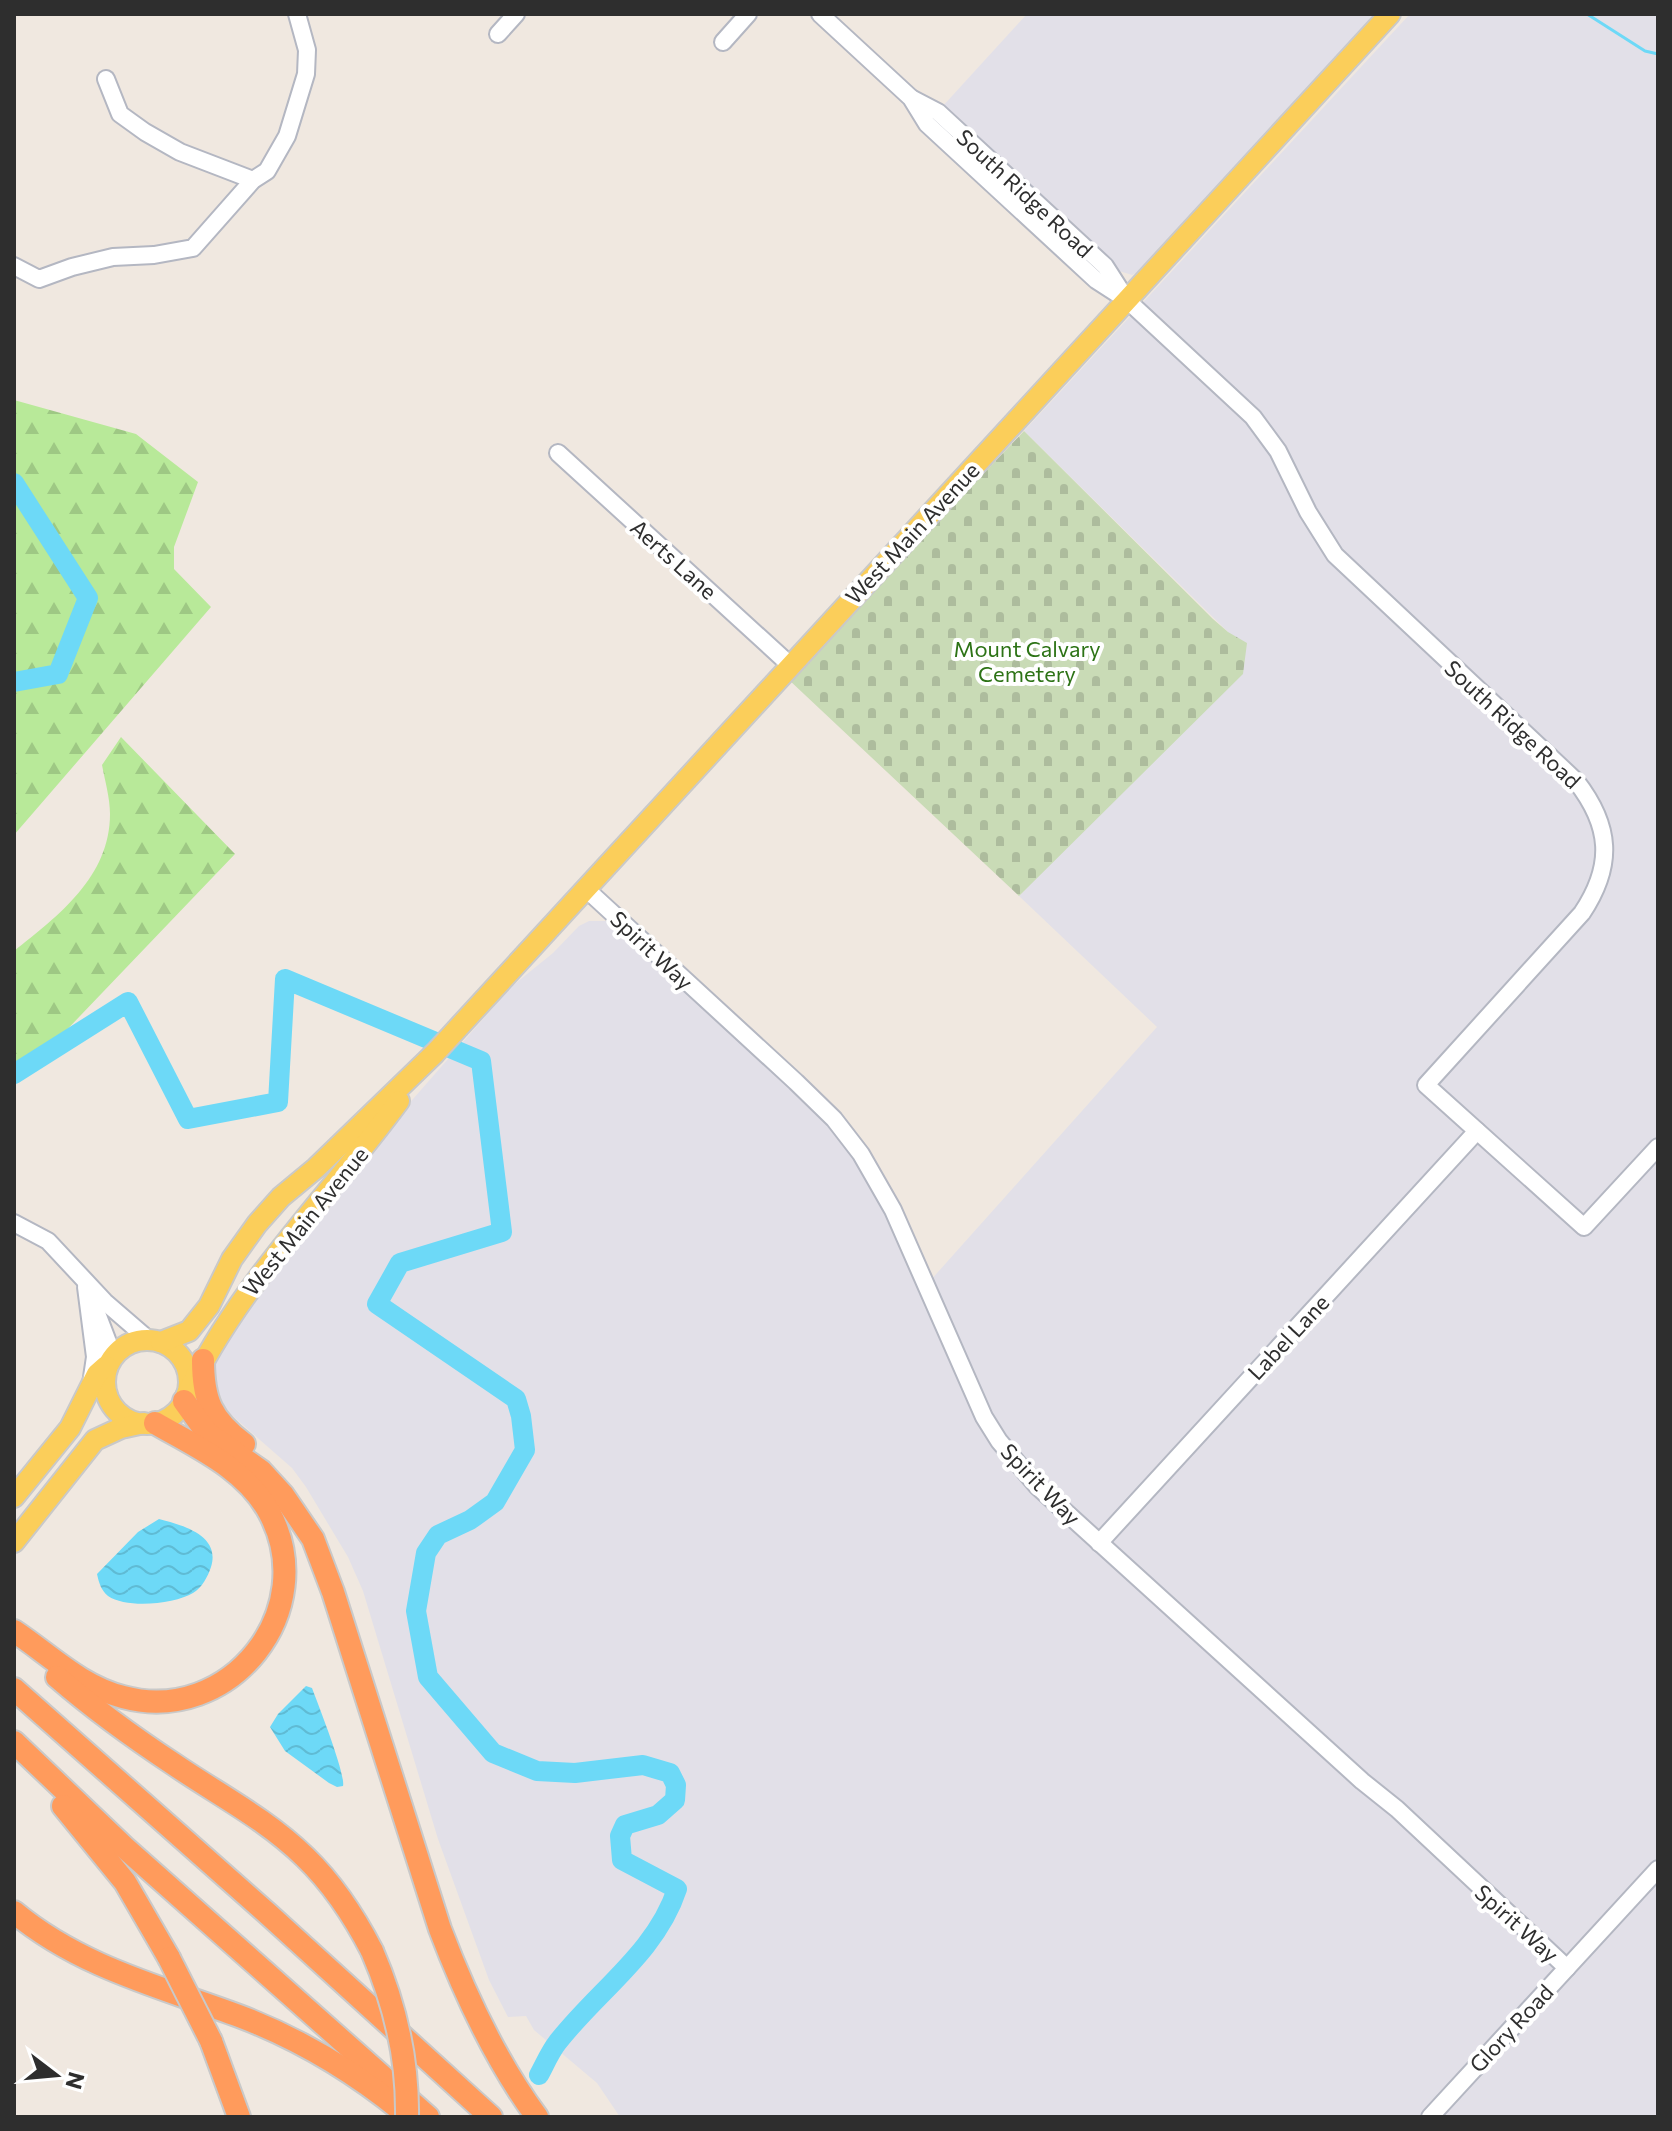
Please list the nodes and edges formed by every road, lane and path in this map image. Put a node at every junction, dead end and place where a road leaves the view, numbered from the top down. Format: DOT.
graph roads {
  1 [pos="297,14"];
  2 [pos="516,14"];
  3 [pos="748,14"];
  4 [pos="820,14"];
  5 [pos="1390,14"];
  6 [pos="498,34"];
  7 [pos="723,42"];
  8 [pos="106,79"];
  9 [pos="253,180"];
  10 [pos="14,266"];
  11 [pos="1127,300"];
  12 [pos="558,453"];
  13 [pos="790,665"];
  14 [pos="585,888"];
  15 [pos="435,1053"];
  16 [pos="1477,1131"];
  17 [pos="1658,1147"];
  18 [pos="14,1223"];
  19 [pos="84,1284"];
  20 [pos="155,1341"];
  21 [pos="203,1360"];
  22 [pos="110,1362"];
  23 [pos="90,1388"];
  24 [pos="185,1399"];
  25 [pos="149,1423"];
  26 [pos="283,1495"];
  27 [pos="14,1497"];
  28 [pos="14,1542"];
  29 [pos="1099,1543"];
  30 [pos="14,1631"];
  31 [pos="14,1639"];
  32 [pos="14,1689"];
  33 [pos="14,1742"];
  34 [pos="14,1757"];
  35 [pos="1658,1869"];
  36 [pos="14,1912"];
  37 [pos="1567,1968"];
  38 [pos="239,2117"];
  39 [pos="408,2117"];
  40 [pos="428,2117"];
  41 [pos="491,2117"];
  42 [pos="537,2117"];
  43 [pos="1430,2117"];
  1 -- 9 [label="street"];
  2 -- 6 [label="street"];
  3 -- 7 [label="street"];
  4 -- 11 [label="street, South Ridge Road"];
  5 -- 11 [label="main road, West Main Avenue"];
  8 -- 9 [label="street"];
  9 -- 10 [label="street"];
  11 -- 13 [label="main road, West Main Avenue"];
  11 -- 16 [label="street, South Ridge Road"];
  12 -- 13 [label="street, Aerts Lane"];
  13 -- 14 [label="main road, West Main Avenue"];
  14 -- 15 [label="main road, West Main Avenue"];
  14 -- 29 [label="street, Spirit Way"];
  15 -- 20 [label="main road, West Main Avenue"];
  15 -- 21 [label="main road, West Main Avenue"];
  16 -- 17 [label="street, South Ridge Road"];
  16 -- 29 [label="street, Label Lane"];
  18 -- 19 [label="street"];
  19 -- 20 [label="street"];
  19 -- 22 [label="street"];
  19 -- 23 [label="street"];
  20 -- 22 [label="main road"];
  20 -- 24 [label="main road"];
  21 -- 24 [label="main road, West Main Avenue"];
  21 -- 26 [label="highway"];
  22 -- 23 [label="main road"];
  22 -- 25 [label="main road"];
  23 -- 27 [label="main road"];
  24 -- 25 [label="main road"];
  24 -- 26 [label="highway"];
  25 -- 28 [label="main road"];
  25 -- 30 [label="highway"];
  26 -- 42 [label="highway"];
  29 -- 37 [label="street, Spirit Way"];
  31 -- 39 [label="highway, bridge"];
  32 -- 41 [label="highway"];
  33 -- 40 [label="highway"];
  34 -- 38 [label="highway, bridge"];
  35 -- 37 [label="street, Glory Road"];
  36 -- 39 [label="highway"];
  37 -- 43 [label="street, Glory Road"];
}
